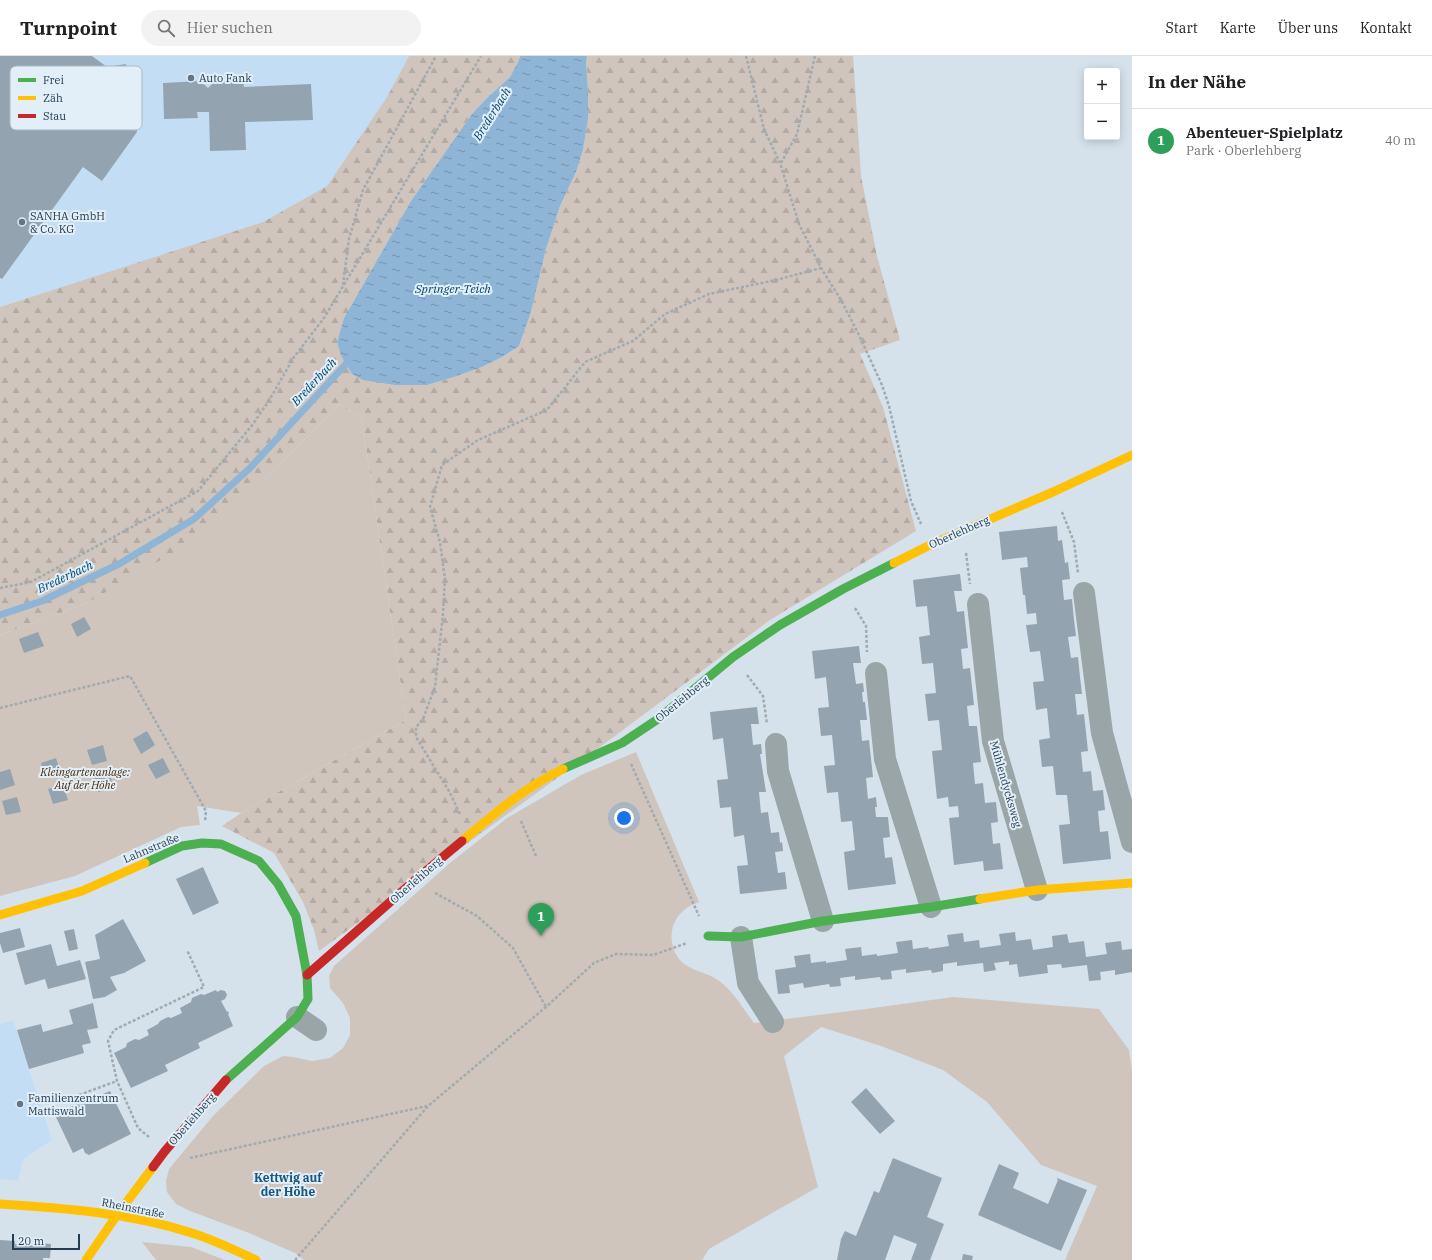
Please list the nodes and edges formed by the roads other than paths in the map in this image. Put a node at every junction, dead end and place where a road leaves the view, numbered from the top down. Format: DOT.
graph roads {
  1 [pos="1132,455"];
  2 [pos="1084,592"];
  3 [pos="978,604"];
  4 [pos="876,673"];
  5 [pos="776,744"];
  6 [pos="1132,842"];
  7 [pos="1132,883"];
  8 [pos="1037,890"];
  9 [pos="931,907"];
  10 [pos="0,915"];
  11 [pos="822,921"];
  12 [pos="708,936"];
  13 [pos="741,937"];
  14 [pos="307,975"];
  15 [pos="297,1018"];
  16 [pos="773,1022"];
  17 [pos="316,1030"];
  18 [pos="0,1204"];
  19 [pos="117,1215"];
  20 [pos="86,1260"];
  21 [pos="256,1260"];
  1 -- 14 [label="street, Oberlehberg"];
  2 -- 6 [label="street"];
  3 -- 8 [label="street, Mühlendycksweg"];
  4 -- 9 [label="street"];
  5 -- 11 [label="street"];
  7 -- 8 [label="street"];
  8 -- 9 [label="street"];
  9 -- 11 [label="street"];
  10 -- 14 [label="street, Lahnstraße"];
  11 -- 13 [label="street"];
  12 -- 13 [label="street"];
  13 -- 16 [label="street"];
  14 -- 15 [label="street, Oberlehberg"];
  15 -- 17 [label="street"];
  15 -- 19 [label="street, Oberlehberg"];
  18 -- 19 [label="street, Rheinstraße"];
  19 -- 20 [label="street, Oberlehberg"];
  19 -- 21 [label="street, Rheinstraße"];
}
